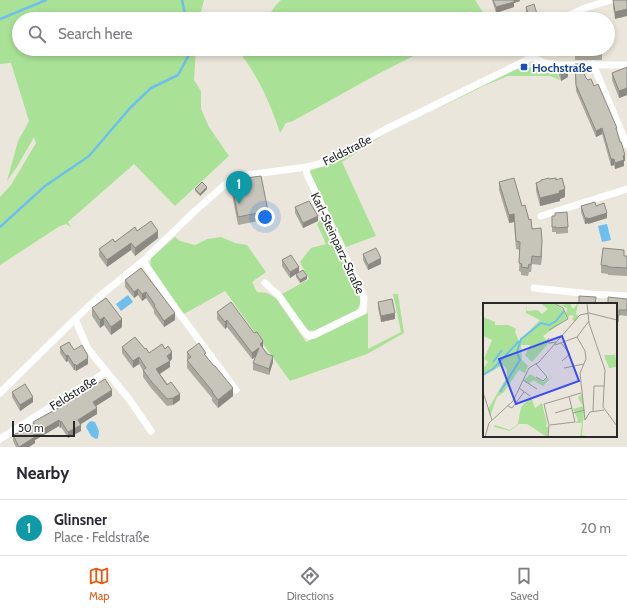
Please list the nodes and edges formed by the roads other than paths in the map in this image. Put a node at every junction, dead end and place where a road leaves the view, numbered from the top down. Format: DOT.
graph roads {
  1 [pos="611,0"];
  2 [pos="576,12"];
  3 [pos="531,57"];
  4 [pos="593,64"];
  5 [pos="627,65"];
  6 [pos="627,145"];
  7 [pos="306,168"];
  8 [pos="627,189"];
  9 [pos="541,216"];
  10 [pos="143,261"];
  11 [pos="265,283"];
  12 [pos="534,288"];
  13 [pos="627,296"];
  14 [pos="75,319"];
  15 [pos="106,372"];
  16 [pos="236,390"];
  17 [pos="0,394"];
  18 [pos="151,431"];
  19 [pos="0,439"];
  1 -- 2 [label="street"];
  3 -- 4 [label="street"];
  3 -- 7 [label="street, Feldstraße"];
  4 -- 5 [label="street"];
  4 -- 6 [label="street"];
  7 -- 10 [label="street, Feldstraße"];
  7 -- 11 [label="street, Karl-Steinparz-Straße"];
  8 -- 9 [label="street"];
  10 -- 14 [label="street, Feldstraße"];
  10 -- 16 [label="street"];
  12 -- 13 [label="street"];
  14 -- 15 [label="street, Feldstraße"];
  14 -- 17 [label="street, Feldstraße"];
  15 -- 18 [label="street, Feldstraße"];
  15 -- 19 [label="street, Feldstraße"];
}
